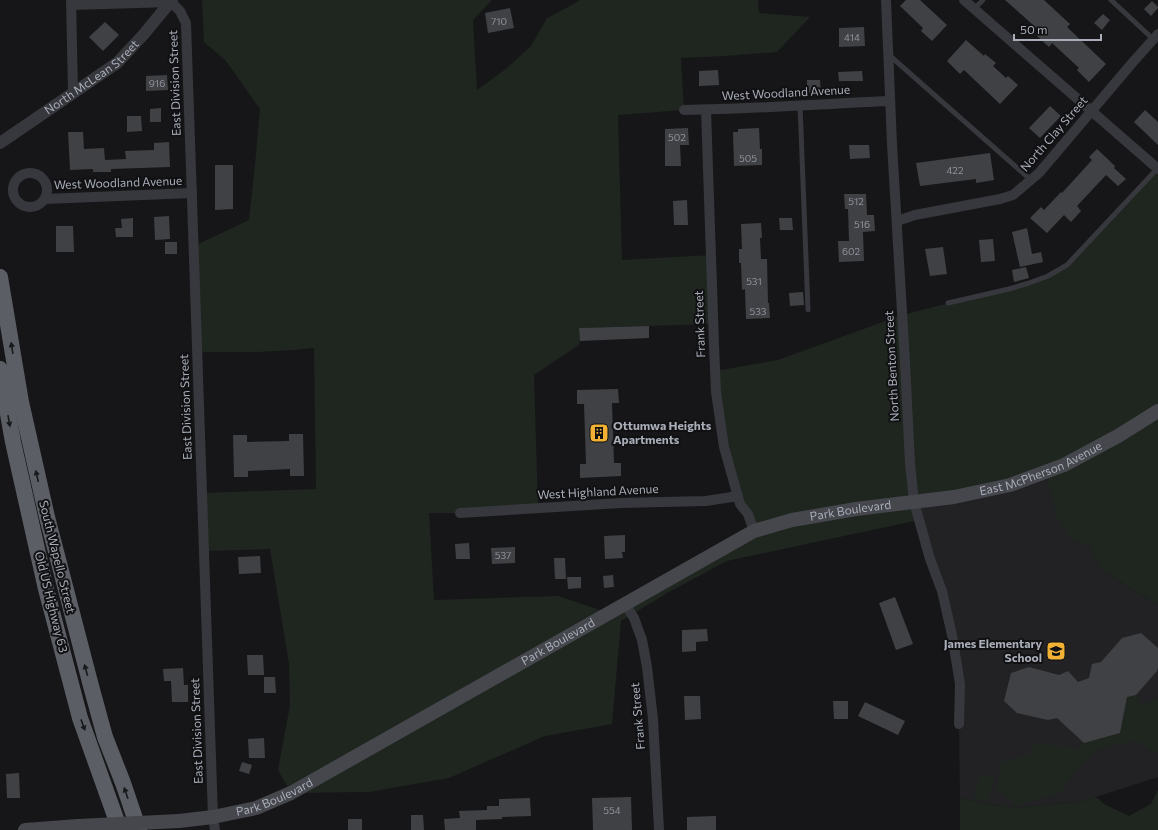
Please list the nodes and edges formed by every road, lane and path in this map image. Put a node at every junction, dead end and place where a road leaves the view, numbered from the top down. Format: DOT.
graph roads {
  1 [pos="886,0"];
  2 [pos="964,0"];
  3 [pos="983,0"];
  4 [pos="1111,0"];
  5 [pos="171,1"];
  6 [pos="71,3"];
  7 [pos="974,9"];
  8 [pos="1156,36"];
  9 [pos="889,54"];
  10 [pos="73,92"];
  11 [pos="890,101"];
  12 [pos="800,105"];
  13 [pos="684,110"];
  14 [pos="706,110"];
  15 [pos="1092,112"];
  16 [pos="0,143"];
  17 [pos="1158,169"];
  18 [pos="1031,180"];
  19 [pos="192,193"];
  20 [pos="45,199"];
  21 [pos="897,221"];
  22 [pos="0,278"];
  23 [pos="948,303"];
  24 [pos="808,310"];
  25 [pos="0,369"];
  26 [pos="1158,411"];
  27 [pos="738,496"];
  28 [pos="914,502"];
  29 [pos="460,513"];
  30 [pos="754,531"];
  31 [pos="625,604"];
  32 [pos="959,724"];
  33 [pos="214,824"];
  34 [pos="25,830"];
  35 [pos="120,830"];
  36 [pos="139,830"];
  37 [pos="658,830"];
  1 -- 9 [label="street, North Benton Street"];
  2 -- 7 [label="street"];
  3 -- 7 [label="lane"];
  4 -- 8 [label="lane"];
  5 -- 6 [label="street"];
  5 -- 10 [label="street, North McLean Street"];
  5 -- 19 [label="street, East Division Street"];
  6 -- 10 [label="street"];
  7 -- 15 [label="street"];
  8 -- 15 [label="street, North Clay Street"];
  9 -- 11 [label="street, North Benton Street"];
  9 -- 18 [label="lane"];
  10 -- 16 [label="street, North McLean Street"];
  11 -- 12 [label="street, West Woodland Avenue"];
  11 -- 21 [label="street, North Benton Street"];
  12 -- 14 [label="street, West Woodland Avenue"];
  12 -- 24 [label="lane"];
  13 -- 14 [label="street, West Woodland Avenue"];
  14 -- 27 [label="street, Frank Street"];
  15 -- 17 [label="street"];
  15 -- 18 [label="street, North Clay Street"];
  17 -- 23 [label="lane"];
  18 -- 21 [label="street, North Clay Street"];
  19 -- 20 [label="street, West Woodland Avenue"];
  19 -- 33 [label="street, East Division Street"];
  21 -- 28 [label="street, North Benton Street"];
  36 -- 22 [label="highway, South Wapello Street, one-way"];
  25 -- 35 [label="highway, Old US Highway 63, one-way"];
  26 -- 28 [label="main road, East McPherson Avenue"];
  27 -- 29 [label="street, West Highland Avenue"];
  27 -- 30 [label="street, Frank Street"];
  28 -- 30 [label="main road, Park Boulevard"];
  28 -- 32 [label="street, North Benton Street"];
  30 -- 31 [label="main road, Park Boulevard"];
  31 -- 33 [label="main road, Park Boulevard"];
  31 -- 37 [label="street, Frank Street"];
  33 -- 34 [label="main road, Park Boulevard, bridge"];
}
